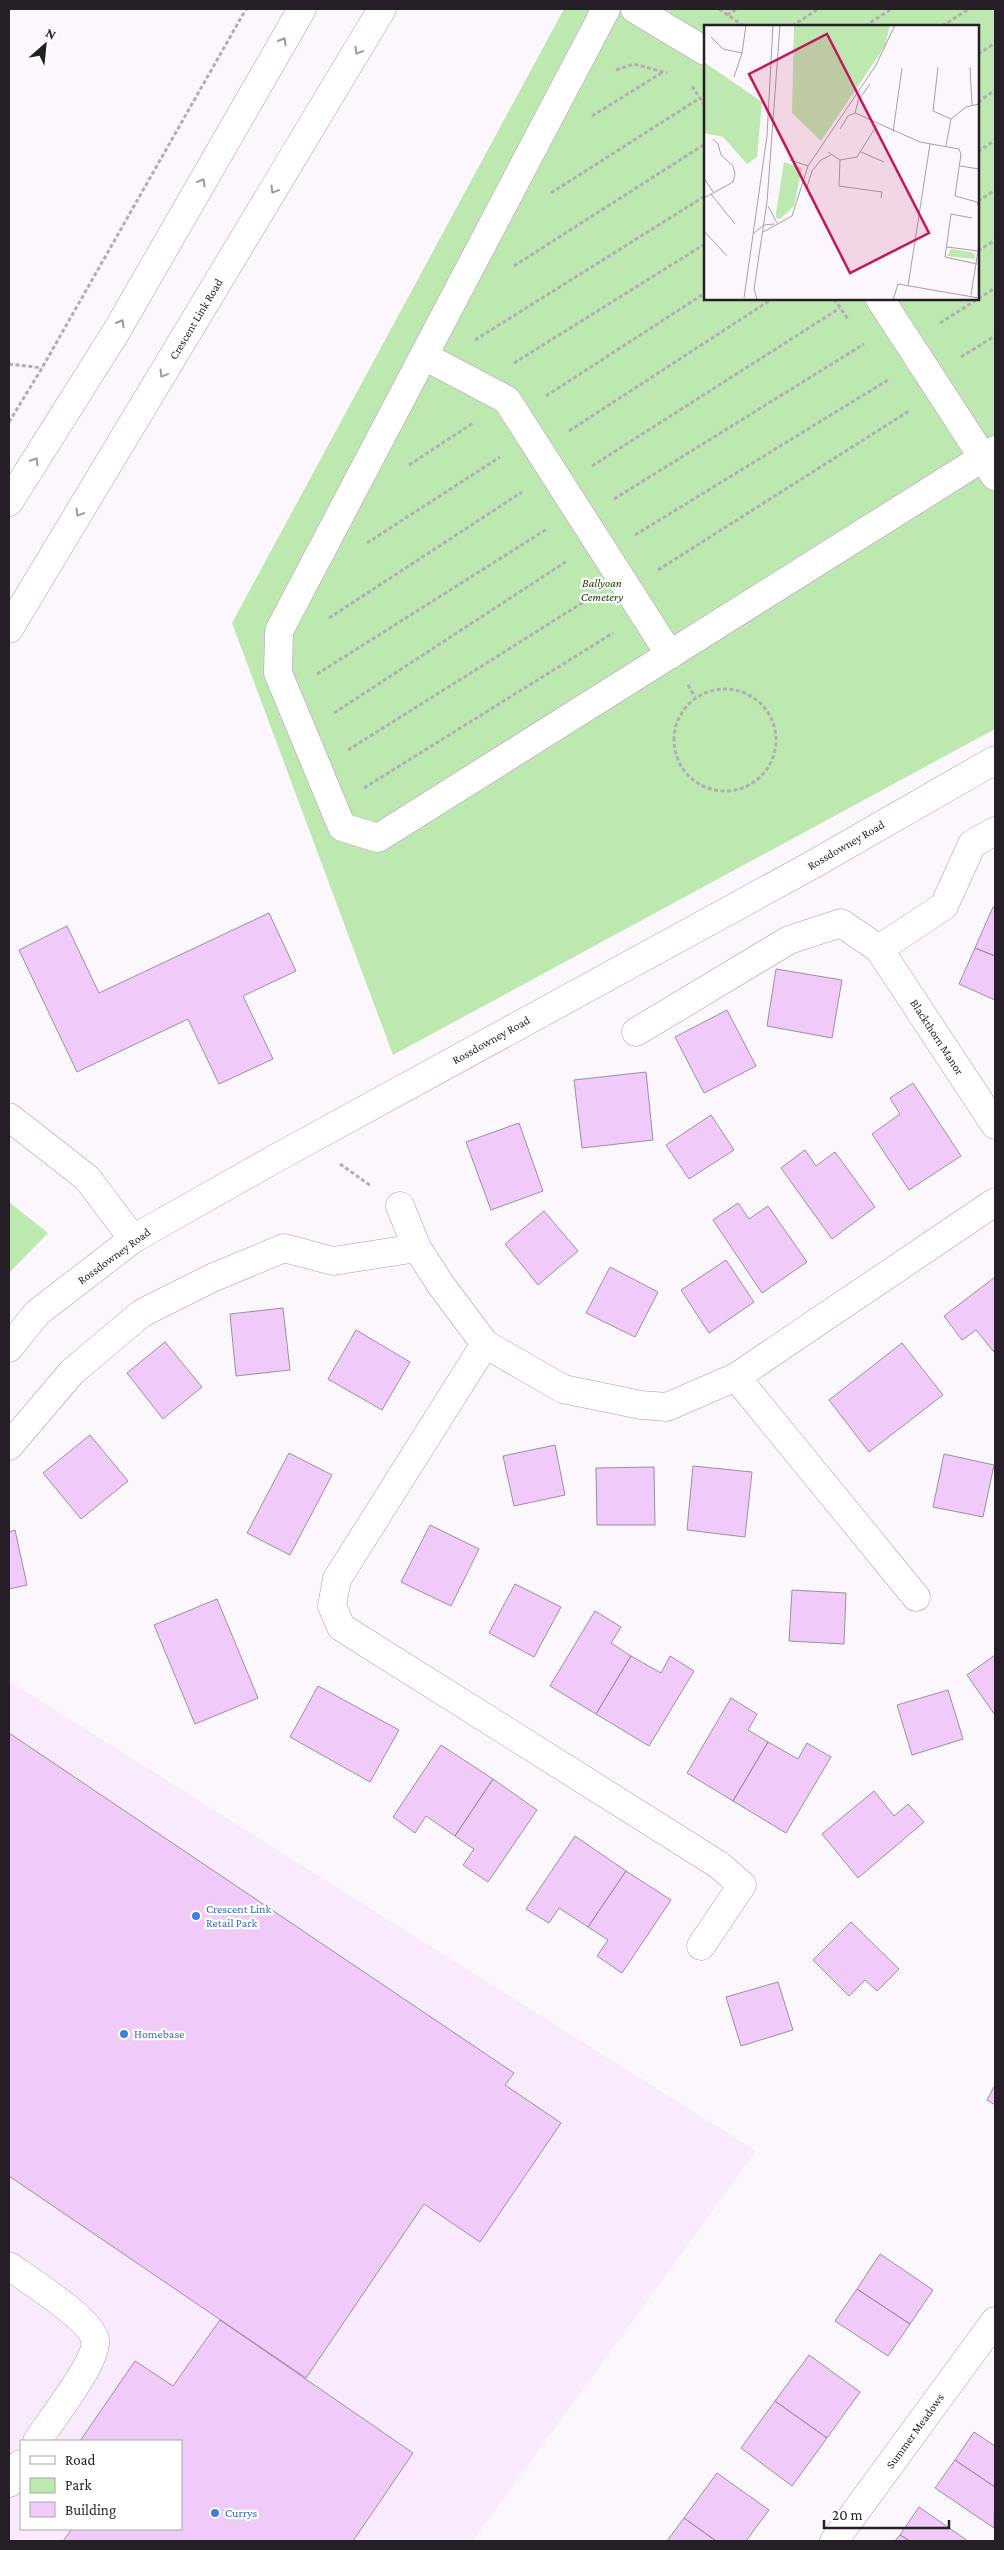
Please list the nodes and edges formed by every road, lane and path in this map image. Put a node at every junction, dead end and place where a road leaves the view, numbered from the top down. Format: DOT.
graph roads {
  1 [pos="246,9"];
  2 [pos="302,9"];
  3 [pos="382,9"];
  4 [pos="606,9"];
  5 [pos="635,9"];
  6 [pos="719,9"];
  7 [pos="737,9"];
  8 [pos="818,9"];
  9 [pos="891,9"];
  10 [pos="969,9"];
  11 [pos="727,15"];
  12 [pos="742,25"];
  13 [pos="794,25"];
  14 [pos="867,25"];
  15 [pos="944,25"];
  16 [pos="995,43"];
  17 [pos="704,50"];
  18 [pos="979,53"];
  19 [pos="614,71"];
  20 [pos="663,71"];
  21 [pos="671,74"];
  22 [pos="691,83"];
  23 [pos="995,90"];
  24 [pos="700,98"];
  25 [pos="979,101"];
  26 [pos="704,104"];
  27 [pos="585,120"];
  28 [pos="995,140"];
  29 [pos="704,145"];
  30 [pos="979,151"];
  31 [pos="551,187"];
  32 [pos="995,190"];
  33 [pos="704,197"];
  34 [pos="979,200"];
  35 [pos="995,240"];
  36 [pos="704,245"];
  37 [pos="979,250"];
  38 [pos="515,259"];
  39 [pos="995,288"];
  40 [pos="704,294"];
  41 [pos="979,298"];
  42 [pos="770,300"];
  43 [pos="881,300"];
  44 [pos="976,300"];
  45 [pos="840,308"];
  46 [pos="940,323"];
  47 [pos="478,332"];
  48 [pos="995,336"];
  49 [pos="474,340"];
  50 [pos="864,344"];
  51 [pos="470,348"];
  52 [pos="424,356"];
  53 [pos="962,357"];
  54 [pos="9,364"];
  55 [pos="42,368"];
  56 [pos="516,369"];
  57 [pos="888,380"];
  58 [pos="541,391"];
  59 [pos="544,397"];
  60 [pos="507,400"];
  61 [pos="549,404"];
  62 [pos="909,412"];
  63 [pos="9,422"];
  64 [pos="563,425"];
  65 [pos="567,432"];
  66 [pos="530,438"];
  67 [pos="572,439"];
  68 [pos="586,460"];
  69 [pos="991,461"];
  70 [pos="401,470"];
  71 [pos="552,472"];
  72 [pos="607,492"];
  73 [pos="612,500"];
  74 [pos="9,502"];
  75 [pos="617,507"];
  76 [pos="577,510"];
  77 [pos="630,528"];
  78 [pos="635,535"];
  79 [pos="597,542"];
  80 [pos="639,542"];
  81 [pos="363,545"];
  82 [pos="653,563"];
  83 [pos="658,570"];
  84 [pos="662,576"];
  85 [pos="621,579"];
  86 [pos="643,614"];
  87 [pos="9,630"];
  88 [pos="279,650"];
  89 [pos="670,655"];
  90 [pos="287,693"];
  91 [pos="695,697"];
  92 [pos="303,733"];
  93 [pos="995,760"];
  94 [pos="318,768"];
  95 [pos="334,807"];
  96 [pos="995,831"];
  97 [pos="879,949"];
  98 [pos="636,1032"];
  99 [pos="9,1117"];
  100 [pos="995,1125"];
  101 [pos="337,1162"];
  102 [pos="995,1202"];
  103 [pos="400,1206"];
  104 [pos="133,1239"];
  105 [pos="417,1248"];
  106 [pos="485,1344"];
  107 [pos="9,1348"];
  108 [pos="736,1377"];
  109 [pos="9,1446"];
  110 [pos="916,1597"];
  111 [pos="701,1946"];
  112 [pos="9,2266"];
  113 [pos="995,2321"];
  114 [pos="38,2440"];
  115 [pos="20,2466"];
  116 [pos="9,2483"];
  117 [pos="834,2541"];
  1 -- 55 [label="path"];
  74 -- 2 [label="main road, one-way"];
  3 -- 87 [label="main road, Crescent Link Road, one-way"];
  4 -- 52 [label="main road"];
  5 -- 17 [label="main road"];
  6 -- 11 [label="path"];
  7 -- 11 [label="path"];
  8 -- 13 [label="path"];
  9 -- 14 [label="path"];
  10 -- 15 [label="path"];
  11 -- 12 [label="path"];
  16 -- 18 [label="path"];
  19 -- 20 [label="path"];
  20 -- 21 [label="path"];
  20 -- 27 [label="path"];
  22 -- 24 [label="path"];
  23 -- 25 [label="path"];
  24 -- 26 [label="path"];
  24 -- 31 [label="path"];
  28 -- 30 [label="path"];
  29 -- 38 [label="path"];
  32 -- 34 [label="path"];
  33 -- 49 [label="path"];
  35 -- 37 [label="path"];
  36 -- 56 [label="path"];
  39 -- 41 [label="path"];
  40 -- 59 [label="path"];
  42 -- 65 [label="path"];
  43 -- 69 [label="main road"];
  44 -- 46 [label="path"];
  45 -- 68 [label="path"];
  47 -- 49 [label="path"];
  48 -- 53 [label="path"];
  49 -- 51 [label="path"];
  50 -- 73 [label="path"];
  52 -- 60 [label="main road"];
  52 -- 88 [label="main road"];
  54 -- 55 [label="path"];
  55 -- 63 [label="path"];
  57 -- 78 [label="path"];
  58 -- 59 [label="path"];
  59 -- 61 [label="path"];
  60 -- 66 [label="main road"];
  60 -- 70 [label="path"];
  62 -- 83 [label="path"];
  64 -- 65 [label="path"];
  65 -- 67 [label="path"];
  66 -- 71 [label="main road"];
  66 -- 81 [label="path"];
  69 -- 89 [label="main road"];
  71 -- 76 [label="main road"];
  71 -- 88 [label="path"];
  72 -- 73 [label="path"];
  73 -- 75 [label="path"];
  76 -- 79 [label="main road"];
  76 -- 90 [label="path"];
  77 -- 78 [label="path"];
  78 -- 80 [label="path"];
  79 -- 85 [label="main road"];
  79 -- 92 [label="path"];
  82 -- 83 [label="path"];
  83 -- 84 [label="path"];
  85 -- 86 [label="main road"];
  85 -- 94 [label="path"];
  86 -- 89 [label="main road"];
  86 -- 95 [label="path"];
  88 -- 90 [label="main road"];
  89 -- 95 [label="main road"];
  90 -- 92 [label="main road"];
  91 -- 91 [label="path"];
  92 -- 94 [label="main road"];
  93 -- 104 [label="main road, Rossdowney Road"];
  94 -- 95 [label="main road"];
  96 -- 97 [label="main road"];
  97 -- 98 [label="main road"];
  97 -- 100 [label="main road, Blackthorn Manor"];
  99 -- 104 [label="main road"];
  101 -- 103 [label="path"];
  102 -- 108 [label="main road"];
  103 -- 105 [label="main road"];
  104 -- 107 [label="main road, Rossdowney Road"];
  105 -- 106 [label="main road"];
  105 -- 109 [label="main road"];
  106 -- 108 [label="main road"];
  106 -- 111 [label="main road"];
  108 -- 110 [label="main road"];
  112 -- 114 [label="main road"];
  113 -- 117 [label="main road, Summer Meadows"];
  115 -- 116 [label="main road"];
}
